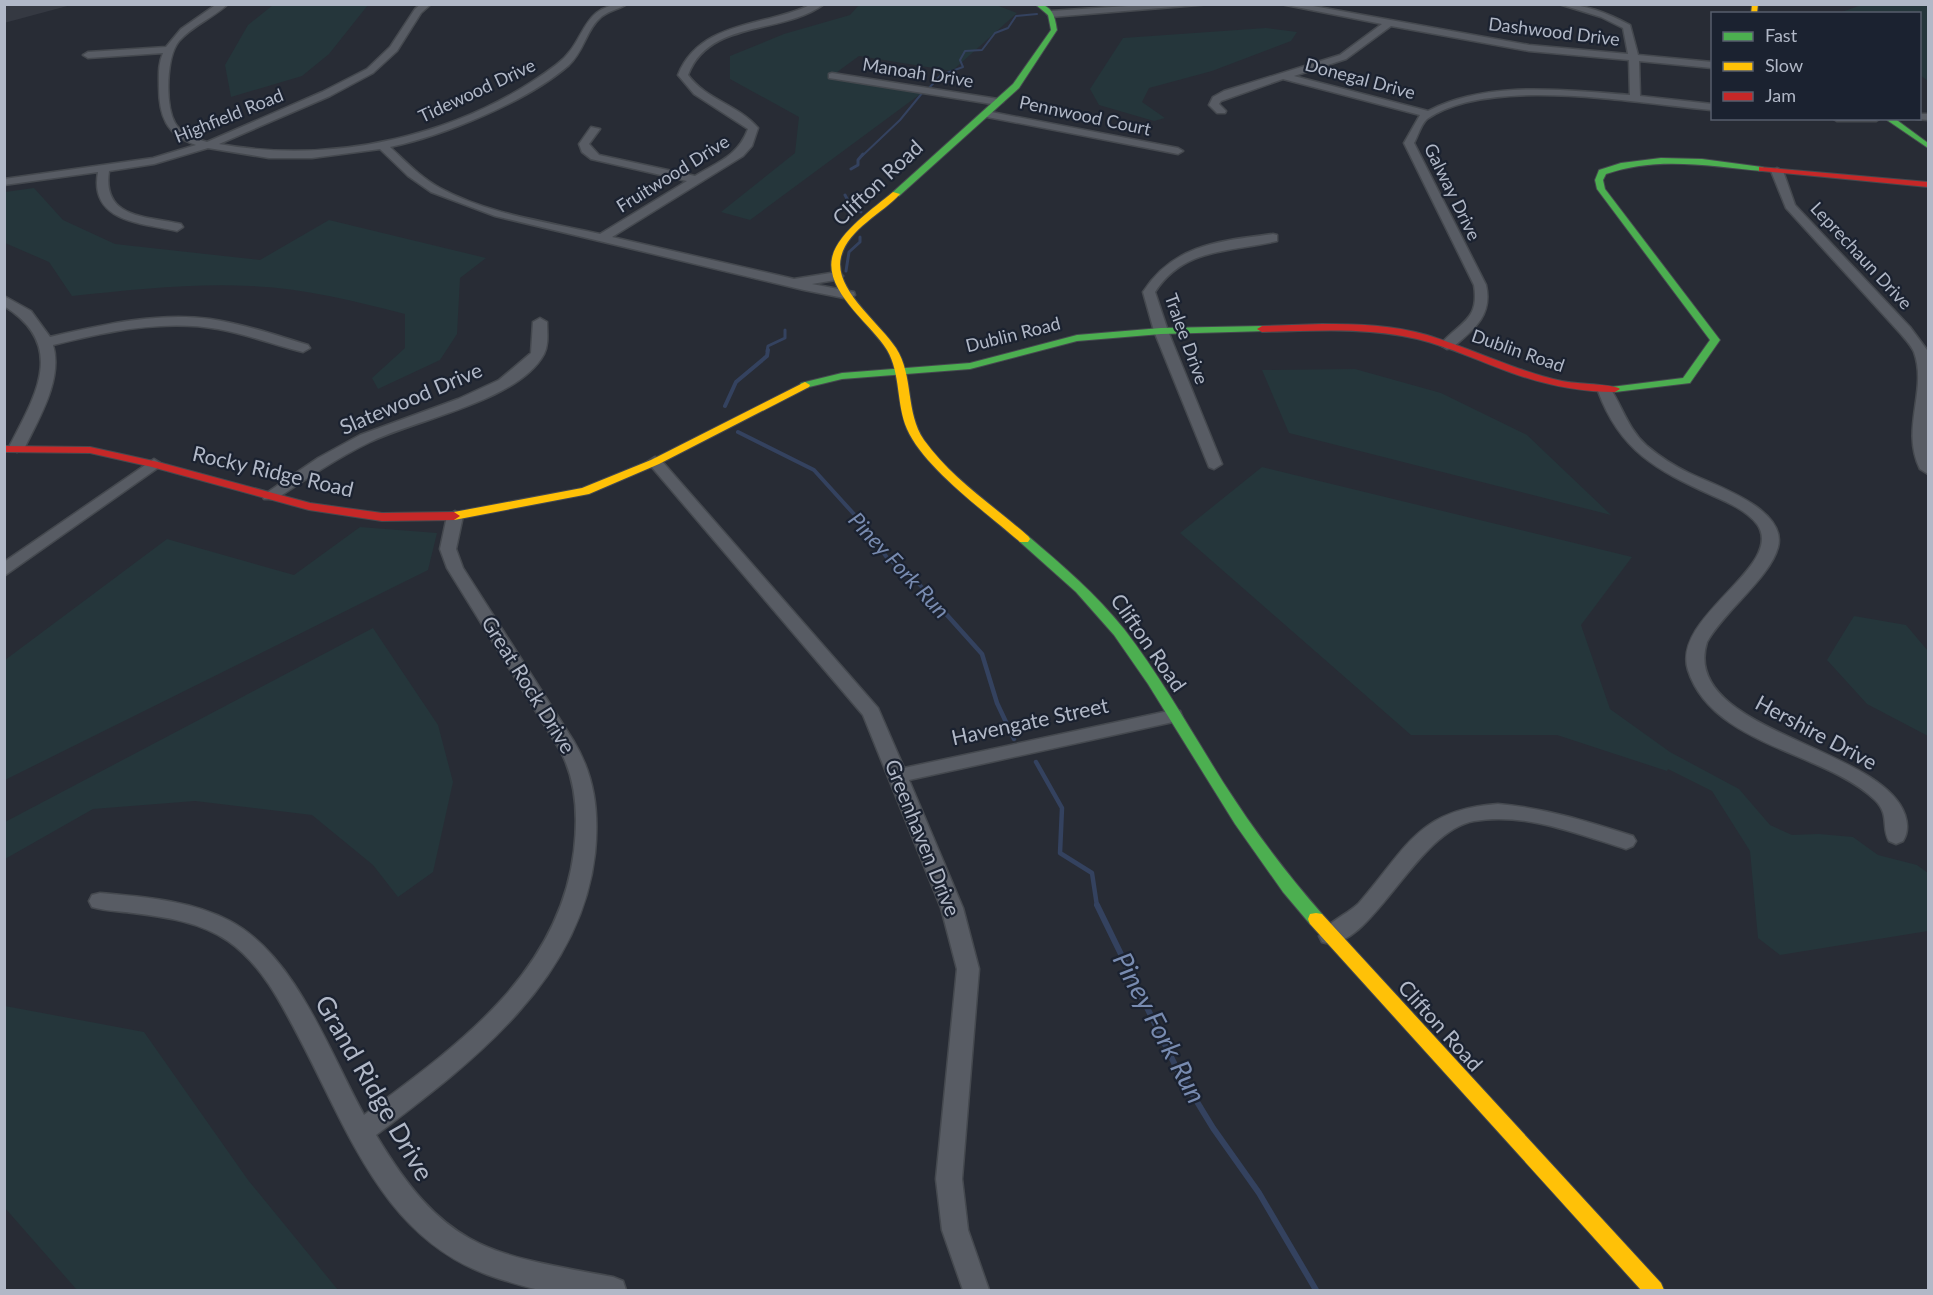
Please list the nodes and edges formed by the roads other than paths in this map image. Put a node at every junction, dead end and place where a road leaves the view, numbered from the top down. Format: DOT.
graph roads {
  1 [pos="224,4"];
  2 [pos="428,4"];
  3 [pos="623,4"];
  4 [pos="820,4"];
  5 [pos="1038,4"];
  6 [pos="1206,4"];
  7 [pos="1286,4"];
  8 [pos="1563,4"];
  9 [pos="1051,14"];
  10 [pos="1388,24"];
  11 [pos="168,50"];
  12 [pos="88,55"];
  13 [pos="1634,58"];
  14 [pos="1711,65"];
  15 [pos="832,76"];
  16 [pos="1284,76"];
  17 [pos="1635,100"];
  18 [pos="998,102"];
  19 [pos="1711,107"];
  20 [pos="1221,111"];
  21 [pos="986,114"];
  22 [pos="1428,114"];
  23 [pos="1891,120"];
  24 [pos="595,129"];
  25 [pos="208,145"];
  26 [pos="384,146"];
  27 [pos="1929,146"];
  28 [pos="1178,151"];
  29 [pos="104,167"];
  30 [pos="1777,171"];
  31 [pos="696,180"];
  32 [pos="4,182"];
  33 [pos="1929,185"];
  34 [pos="177,227"];
  35 [pos="602,238"];
  36 [pos="1274,238"];
  37 [pos="837,276"];
  38 [pos="794,284"];
  39 [pos="849,295"];
  40 [pos="4,300"];
  41 [pos="540,322"];
  42 [pos="1161,331"];
  43 [pos="47,342"];
  44 [pos="1447,345"];
  45 [pos="303,348"];
  46 [pos="903,373"];
  47 [pos="1605,391"];
  48 [pos="11,448"];
  49 [pos="655,462"];
  50 [pos="154,464"];
  51 [pos="1214,464"];
  52 [pos="1929,470"];
  53 [pos="270,496"];
  54 [pos="455,516"];
  55 [pos="4,571"];
  56 [pos="1173,716"];
  57 [pos="897,776"];
  58 [pos="1896,836"];
  59 [pos="1626,841"];
  60 [pos="100,901"];
  61 [pos="1330,936"];
  62 [pos="362,1131"];
  63 [pos="613,1290"];
  64 [pos="976,1290"];
  65 [pos="1654,1290"];
  1 -- 11 [label="street"];
  2 -- 25 [label="street, Highfield Road"];
  3 -- 26 [label="street, Tidewood Drive"];
  4 -- 31 [label="street, Fruitwood Drive"];
  5 -- 9 [label="street"];
  6 -- 9 [label="street"];
  7 -- 10 [label="street, Dashwood Drive"];
  8 -- 13 [label="street"];
  9 -- 18 [label="street, Clifton Road"];
  10 -- 13 [label="street, Dashwood Drive"];
  10 -- 16 [label="street"];
  11 -- 12 [label="street"];
  11 -- 25 [label="street"];
  13 -- 14 [label="street, Dashwood Drive"];
  13 -- 17 [label="street"];
  15 -- 18 [label="street, Manoah Drive"];
  16 -- 20 [label="street"];
  16 -- 22 [label="street, Donegal Drive"];
  17 -- 19 [label="street, Galway Drive"];
  17 -- 22 [label="street, Galway Drive"];
  18 -- 21 [label="street, Clifton Road"];
  21 -- 28 [label="street, Pennwood Court"];
  21 -- 37 [label="street, Clifton Road"];
  22 -- 44 [label="street, Galway Drive"];
  23 -- 27 [label="street"];
  24 -- 31 [label="street"];
  25 -- 26 [label="street, Tidewood Drive"];
  25 -- 29 [label="street, Highfield Road"];
  26 -- 35 [label="street"];
  29 -- 32 [label="street, Highfield Road"];
  29 -- 34 [label="street"];
  30 -- 33 [label="street, Dublin Road"];
  30 -- 47 [label="street, Dublin Road"];
  30 -- 52 [label="street, Leprechaun Drive"];
  31 -- 35 [label="street, Fruitwood Drive"];
  35 -- 38 [label="street"];
  36 -- 42 [label="street, Tralee Drive"];
  37 -- 38 [label="street"];
  37 -- 39 [label="street, Clifton Road"];
  38 -- 39 [label="street"];
  39 -- 46 [label="street, Clifton Road"];
  40 -- 43 [label="street"];
  41 -- 53 [label="street, Slatewood Drive"];
  42 -- 44 [label="street, Dublin Road"];
  42 -- 46 [label="street, Dublin Road"];
  42 -- 51 [label="street, Tralee Drive"];
  43 -- 45 [label="street"];
  43 -- 48 [label="street"];
  44 -- 47 [label="street, Dublin Road"];
  46 -- 49 [label="street, Rocky Ridge Road"];
  46 -- 56 [label="street, Clifton Road"];
  47 -- 58 [label="street, Hershire Drive"];
  48 -- 50 [label="street, Rocky Ridge Road"];
  49 -- 54 [label="street, Rocky Ridge Road"];
  49 -- 57 [label="street, Greenhaven Drive"];
  50 -- 53 [label="street, Rocky Ridge Road"];
  50 -- 55 [label="street"];
  53 -- 54 [label="street, Rocky Ridge Road"];
  54 -- 62 [label="street, Great Rock Drive"];
  56 -- 57 [label="street, Havengate Street"];
  56 -- 61 [label="street, Clifton Road"];
  57 -- 64 [label="street, Greenhaven Drive"];
  59 -- 61 [label="street"];
  60 -- 62 [label="street, Grand Ridge Drive"];
  61 -- 65 [label="street, Clifton Road"];
  62 -- 63 [label="street, Grand Ridge Drive"];
}
